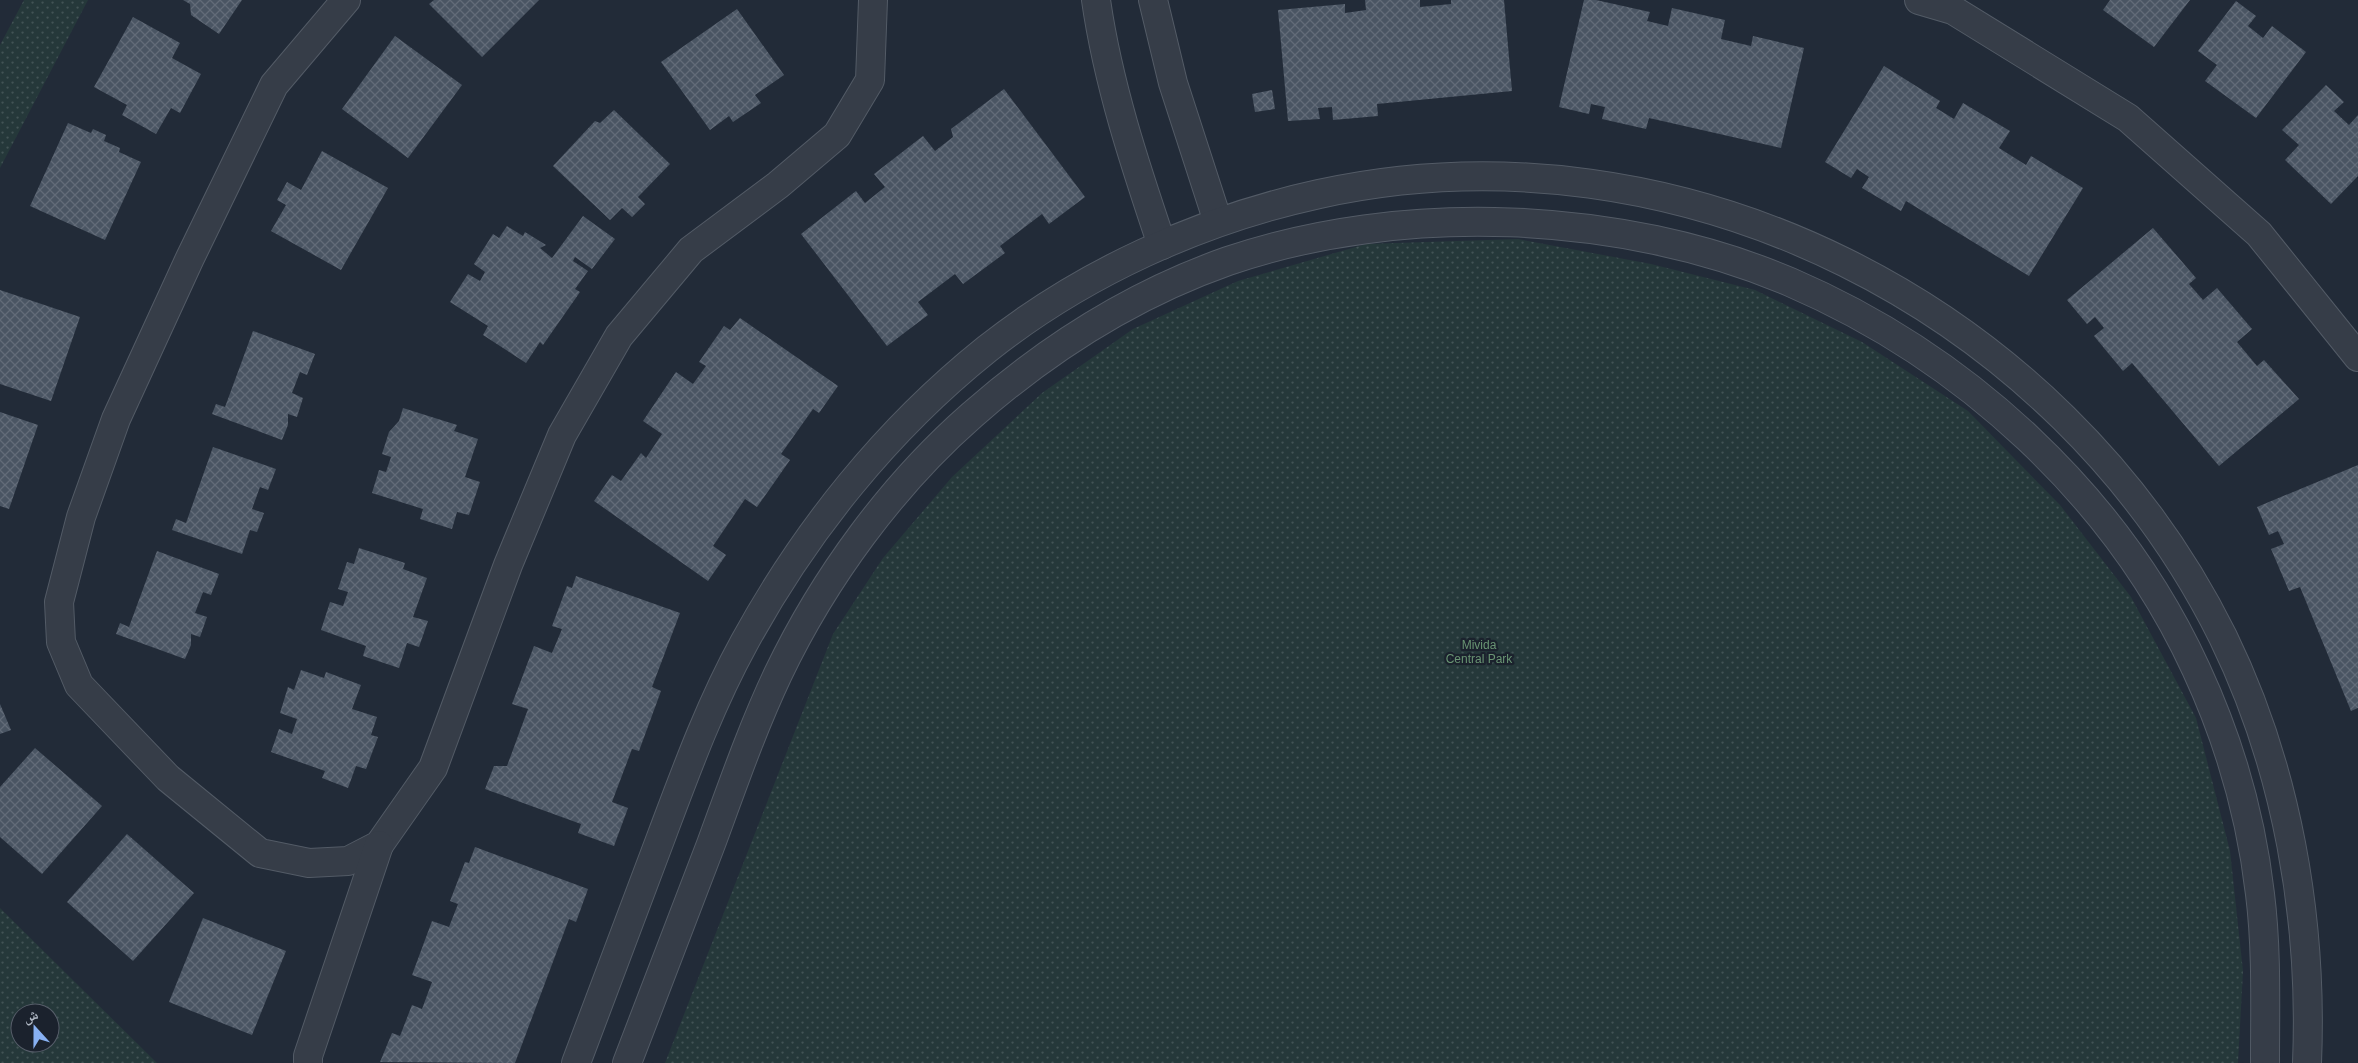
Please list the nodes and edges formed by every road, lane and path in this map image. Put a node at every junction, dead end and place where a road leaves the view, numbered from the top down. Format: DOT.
graph roads {
  1 [pos="346,0"];
  2 [pos="872,0"];
  3 [pos="1096,0"];
  4 [pos="1153,0"];
  5 [pos="1920,0"];
  6 [pos="1218,222"];
  7 [pos="1162,245"];
  8 [pos="2358,357"];
  9 [pos="379,845"];
  10 [pos="308,1063"];
  11 [pos="576,1063"];
  12 [pos="627,1063"];
  13 [pos="2265,1063"];
  14 [pos="2307,1063"];
  1 -- 9 [label="street"];
  2 -- 9 [label="street"];
  3 -- 7 [label="street"];
  4 -- 6 [label="street"];
  5 -- 8 [label="street"];
  6 -- 7 [label="street"];
  6 -- 14 [label="street"];
  7 -- 11 [label="street"];
  9 -- 10 [label="street"];
  12 -- 13 [label="street"];
}
